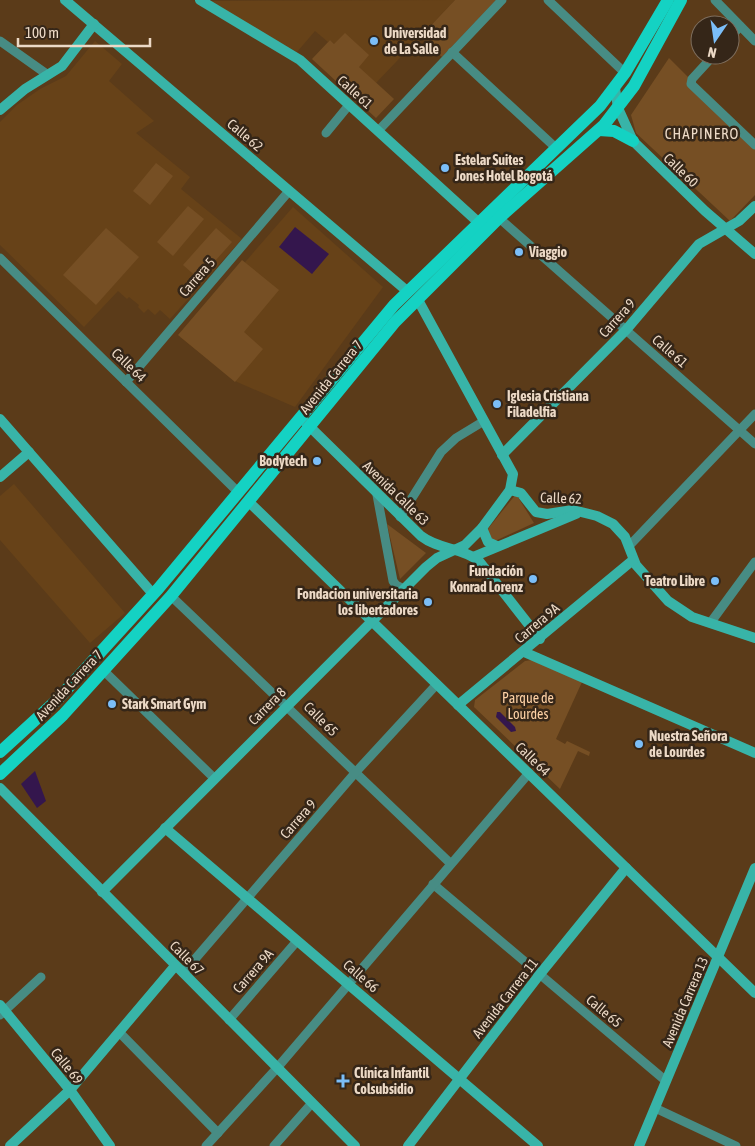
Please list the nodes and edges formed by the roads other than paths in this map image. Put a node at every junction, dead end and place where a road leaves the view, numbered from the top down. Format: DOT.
graph roads {
  1 [pos="200,0"];
  2 [pos="502,0"];
  3 [pos="548,0"];
  4 [pos="668,0"];
  5 [pos="681,0"];
  6 [pos="715,0"];
  7 [pos="72,2"];
  8 [pos="729,15"];
  9 [pos="94,24"];
  10 [pos="740,26"];
  11 [pos="0,41"];
  12 [pos="755,41"];
  13 [pos="452,52"];
  14 [pos="705,65"];
  15 [pos="626,73"];
  16 [pos="48,75"];
  17 [pos="615,88"];
  18 [pos="349,105"];
  19 [pos="618,108"];
  20 [pos="0,110"];
  21 [pos="599,130"];
  22 [pos="378,131"];
  23 [pos="326,133"];
  24 [pos="633,141"];
  25 [pos="755,146"];
  26 [pos="556,148"];
  27 [pos="289,191"];
  28 [pos="755,206"];
  29 [pos="499,218"];
  30 [pos="478,222"];
  31 [pos="725,229"];
  32 [pos="755,254"];
  33 [pos="0,258"];
  34 [pos="407,291"];
  35 [pos="418,300"];
  36 [pos="626,330"];
  37 [pos="126,382"];
  38 [pos="755,414"];
  39 [pos="300,417"];
  40 [pos="0,419"];
  41 [pos="484,421"];
  42 [pos="310,426"];
  43 [pos="739,430"];
  44 [pos="755,444"];
  45 [pos="29,452"];
  46 [pos="502,454"];
  47 [pos="0,477"];
  48 [pos="510,490"];
  49 [pos="238,492"];
  50 [pos="378,494"];
  51 [pos="249,502"];
  52 [pos="583,512"];
  53 [pos="400,517"];
  54 [pos="482,528"];
  55 [pos="497,546"];
  56 [pos="629,546"];
  57 [pos="457,549"];
  58 [pos="474,557"];
  59 [pos="633,560"];
  60 [pos="755,562"];
  61 [pos="404,589"];
  62 [pos="152,594"];
  63 [pos="171,596"];
  64 [pos="372,621"];
  65 [pos="711,622"];
  66 [pos="755,638"];
  67 [pos="540,639"];
  68 [pos="524,652"];
  69 [pos="103,670"];
  70 [pos="437,684"];
  71 [pos="458,705"];
  72 [pos="287,706"];
  73 [pos="0,752"];
  74 [pos="755,754"];
  75 [pos="355,773"];
  76 [pos="0,774"];
  77 [pos="529,774"];
  78 [pos="214,778"];
  79 [pos="0,788"];
  80 [pos="165,828"];
  81 [pos="450,864"];
  82 [pos="626,868"];
  83 [pos="755,868"];
  84 [pos="432,884"];
  85 [pos="102,892"];
  86 [pos="248,898"];
  87 [pos="298,940"];
  88 [pos="719,958"];
  89 [pos="179,969"];
  90 [pos="540,974"];
  91 [pos="41,977"];
  92 [pos="348,984"];
  93 [pos="755,993"];
  94 [pos="2,1010"];
  95 [pos="229,1020"];
  96 [pos="119,1032"];
  97 [pos="277,1068"];
  98 [pos="459,1079"];
  99 [pos="666,1081"];
  100 [pos="70,1090"];
  101 [pos="312,1103"];
  102 [pos="655,1108"];
  103 [pos="218,1133"];
  104 [pos="280,1144"];
  105 [pos="10,1146"];
  106 [pos="110,1146"];
  107 [pos="206,1146"];
  108 [pos="355,1146"];
  109 [pos="408,1146"];
  110 [pos="538,1146"];
  111 [pos="639,1146"];
  112 [pos="736,1146"];
  1 -- 18 [label="street, Calle 61"];
  2 -- 13 [label="street"];
  3 -- 15 [label="street"];
  4 -- 15 [label="main road, Avenida Carrera 7"];
  5 -- 19 [label="main road, Avenida Carrera 7"];
  6 -- 8 [label="street"];
  7 -- 9 [label="street, Calle 62"];
  9 -- 16 [label="street"];
  9 -- 27 [label="street, Calle 62"];
  10 -- 12 [label="street"];
  11 -- 16 [label="street"];
  13 -- 22 [label="street"];
  13 -- 26 [label="street"];
  14 -- 25 [label="street"];
  15 -- 17 [label="main road, Avenida Carrera 7"];
  16 -- 20 [label="street"];
  17 -- 19 [label="street, Calle 60"];
  17 -- 26 [label="main road, Avenida Carrera 7"];
  18 -- 22 [label="street, Calle 61"];
  18 -- 23 [label="street"];
  19 -- 21 [label="main road, Avenida Carrera 7"];
  19 -- 24 [label="street, Calle 60"];
  21 -- 24 [label="main road"];
  21 -- 29 [label="main road, Avenida Carrera 7"];
  22 -- 30 [label="street, Calle 61"];
  24 -- 31 [label="street, Calle 60"];
  26 -- 30 [label="main road, Avenida Carrera 7"];
  27 -- 34 [label="street, Calle 62"];
  27 -- 37 [label="street, Carrera 5"];
  28 -- 31 [label="street, Carrera 9"];
  29 -- 35 [label="main road, Avenida Carrera 7"];
  29 -- 36 [label="street, Calle 61"];
  30 -- 34 [label="main road, Avenida Carrera 7"];
  31 -- 32 [label="street, Calle 60"];
  31 -- 36 [label="street, Carrera 9"];
  33 -- 37 [label="street, Calle 64"];
  34 -- 39 [label="main road, Avenida Carrera 7"];
  35 -- 41 [label="street"];
  35 -- 42 [label="main road, Avenida Carrera 7"];
  36 -- 43 [label="street, Calle 61"];
  36 -- 46 [label="street, Carrera 9"];
  37 -- 49 [label="street, Calle 64"];
  38 -- 43 [label="street"];
  39 -- 42 [label="street, Avenida Calle 63"];
  39 -- 49 [label="main road, Avenida Carrera 7"];
  40 -- 45 [label="street"];
  41 -- 46 [label="street"];
  41 -- 53 [label="street"];
  42 -- 50 [label="street, Avenida Calle 63"];
  42 -- 51 [label="main road, Avenida Carrera 7"];
  43 -- 44 [label="street, Calle 61"];
  43 -- 56 [label="street"];
  45 -- 47 [label="street"];
  45 -- 62 [label="street"];
  46 -- 48 [label="street"];
  48 -- 52 [label="street, Calle 62"];
  48 -- 54 [label="street"];
  49 -- 62 [label="main road, Avenida Carrera 7"];
  50 -- 53 [label="street, Avenida Calle 63"];
  50 -- 61 [label="street"];
  51 -- 63 [label="main road, Avenida Carrera 7"];
  51 -- 64 [label="street, Calle 64"];
  52 -- 55 [label="street"];
  52 -- 56 [label="street, Calle 62"];
  53 -- 57 [label="street, Avenida Calle 63"];
  54 -- 55 [label="street"];
  54 -- 57 [label="street"];
  55 -- 58 [label="street"];
  56 -- 59 [label="street, Calle 62"];
  57 -- 58 [label="street, Avenida Calle 63"];
  57 -- 61 [label="street, Carrera 8"];
  58 -- 67 [label="street, Avenida Calle 63"];
  59 -- 65 [label="street, Calle 62"];
  59 -- 67 [label="street, Carrera 9A"];
  60 -- 65 [label="street"];
  61 -- 64 [label="street, Carrera 8"];
  62 -- 73 [label="main road, Avenida Carrera 7"];
  63 -- 69 [label="main road, Avenida Carrera 7"];
  63 -- 72 [label="street, Calle 65"];
  64 -- 70 [label="street, Calle 64"];
  64 -- 72 [label="street, Carrera 8"];
  65 -- 66 [label="street, Calle 62"];
  67 -- 68 [label="street, Carrera 9A"];
  68 -- 71 [label="street, Carrera 9A"];
  68 -- 74 [label="street"];
  69 -- 76 [label="main road, Avenida Carrera 7"];
  69 -- 78 [label="street"];
  70 -- 71 [label="street, Calle 64"];
  70 -- 75 [label="street, Carrera 9"];
  71 -- 77 [label="street, Calle 64"];
  72 -- 75 [label="street, Calle 65"];
  72 -- 78 [label="street, Carrera 8"];
  75 -- 81 [label="street, Calle 65"];
  75 -- 86 [label="street, Carrera 9"];
  77 -- 81 [label="street"];
  77 -- 82 [label="street, Calle 64"];
  78 -- 80 [label="street, Carrera 8"];
  79 -- 85 [label="street, Calle 67"];
  80 -- 85 [label="street, Carrera 8"];
  80 -- 86 [label="street, Calle 66"];
  81 -- 84 [label="street"];
  82 -- 88 [label="street, Calle 64"];
  82 -- 90 [label="street, Avenida Carrera 11"];
  83 -- 88 [label="street, Avenida Carrera 13"];
  84 -- 90 [label="street, Calle 65"];
  84 -- 92 [label="street"];
  85 -- 89 [label="street, Calle 67"];
  86 -- 87 [label="street, Calle 66"];
  86 -- 89 [label="street, Carrera 9"];
  87 -- 92 [label="street, Calle 66"];
  87 -- 95 [label="street, Carrera 9A"];
  88 -- 93 [label="street, Calle 64"];
  88 -- 99 [label="street, Avenida Carrera 13"];
  89 -- 95 [label="street, Calle 67"];
  89 -- 96 [label="street, Carrera 9"];
  90 -- 98 [label="street, Avenida Carrera 11"];
  90 -- 99 [label="street, Calle 65"];
  91 -- 94 [label="street"];
  92 -- 97 [label="street"];
  92 -- 98 [label="street, Calle 66"];
  94 -- 100 [label="street, Calle 69"];
  95 -- 97 [label="street, Calle 67"];
  96 -- 100 [label="street, Carrera 9"];
  96 -- 103 [label="street"];
  97 -- 101 [label="street, Calle 67"];
  97 -- 103 [label="street"];
  98 -- 109 [label="street, Avenida Carrera 11"];
  98 -- 110 [label="street, Calle 66"];
  99 -- 102 [label="street, Avenida Carrera 13"];
  100 -- 105 [label="street, Carrera 9"];
  100 -- 106 [label="street, Calle 69"];
  101 -- 104 [label="street"];
  101 -- 108 [label="street, Calle 67"];
  102 -- 111 [label="street, Avenida Carrera 13"];
  102 -- 112 [label="street"];
  103 -- 107 [label="street"];
}
